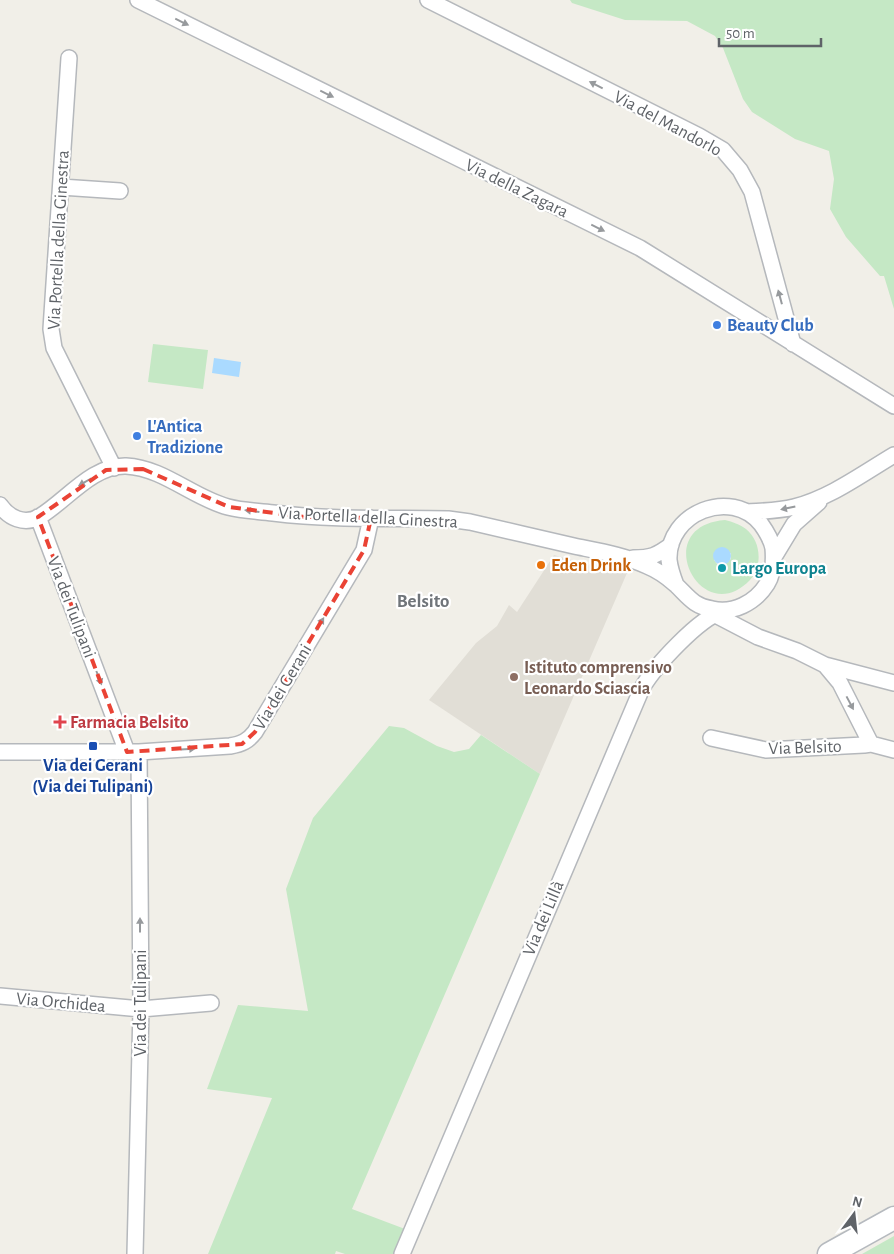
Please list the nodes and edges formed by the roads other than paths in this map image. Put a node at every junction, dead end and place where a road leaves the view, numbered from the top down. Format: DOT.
graph roads {
  1 [pos="138,0"];
  2 [pos="428,0"];
  3 [pos="69,58"];
  4 [pos="61,187"];
  5 [pos="120,191"];
  6 [pos="793,344"];
  7 [pos="888,402"];
  8 [pos="894,412"];
  9 [pos="894,455"];
  10 [pos="114,468"];
  11 [pos="828,494"];
  12 [pos="0,505"];
  13 [pos="747,512"];
  14 [pos="38,518"];
  15 [pos="371,518"];
  16 [pos="670,545"];
  17 [pos="774,557"];
  18 [pos="628,558"];
  19 [pos="676,585"];
  20 [pos="724,611"];
  21 [pos="735,626"];
  22 [pos="825,665"];
  23 [pos="894,683"];
  24 [pos="710,738"];
  25 [pos="870,744"];
  26 [pos="894,750"];
  27 [pos="0,752"];
  28 [pos="133,752"];
  29 [pos="0,996"];
  30 [pos="211,1003"];
  31 [pos="141,1009"];
  32 [pos="894,1218"];
  33 [pos="136,1254"];
  34 [pos="402,1254"];
  35 [pos="829,1254"];
  1 -- 6 [label="street, Via della Zagara, one-way"];
  6 -- 2 [label="street, Via del Mandorlo, one-way"];
  3 -- 4 [label="street, Via Portella della Ginestra"];
  4 -- 5 [label="street"];
  4 -- 10 [label="street, Via Portella della Ginestra"];
  6 -- 7 [label="street, Via della Zagara"];
  7 -- 8 [label="street, Via della Zagara"];
  9 -- 11 [label="street"];
  10 -- 14 [label="street, Via Portella della Ginestra, one-way"];
  15 -- 10 [label="street, Via Portella della Ginestra, one-way"];
  11 -- 13 [label="street, one-way"];
  11 -- 17 [label="street"];
  12 -- 14 [label="street"];
  13 -- 16 [label="street"];
  13 -- 17 [label="street"];
  14 -- 28 [label="street, Via dei Tulipani, one-way"];
  15 -- 18 [label="street, Via Portella della Ginestra"];
  28 -- 15 [label="street, Via dei Gerani, one-way"];
  16 -- 18 [label="street"];
  16 -- 19 [label="street"];
  17 -- 20 [label="street"];
  18 -- 19 [label="street"];
  19 -- 20 [label="street"];
  20 -- 21 [label="street"];
  20 -- 21 [label="street"];
  20 -- 34 [label="street, Via dei Lillà"];
  21 -- 22 [label="street"];
  22 -- 23 [label="street"];
  22 -- 25 [label="street, Via Belsito, one-way"];
  24 -- 25 [label="street, Via Belsito"];
  25 -- 26 [label="street, Via Belsito"];
  27 -- 28 [label="street, Via dei Gerani"];
  31 -- 28 [label="street, Via dei Tulipani, one-way"];
  29 -- 31 [label="street, Via Orchidea"];
  30 -- 31 [label="street, Via Orchidea"];
  31 -- 33 [label="street, Via dei Tulipani"];
  32 -- 35 [label="main road"];
}
